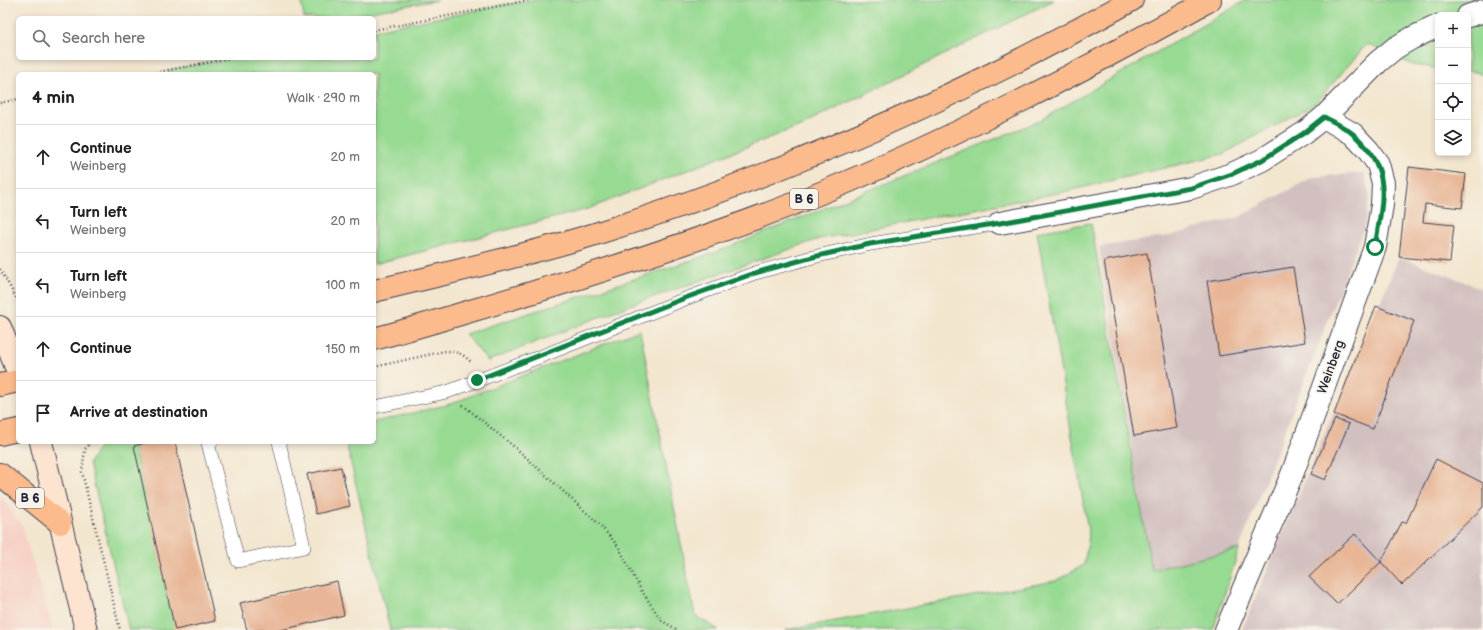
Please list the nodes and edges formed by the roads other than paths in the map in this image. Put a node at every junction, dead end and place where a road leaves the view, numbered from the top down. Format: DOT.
graph roads {
  1 [pos="1132,0"];
  2 [pos="1210,0"];
  3 [pos="1483,11"];
  4 [pos="1471,15"];
  5 [pos="1435,27"];
  6 [pos="1324,117"];
  7 [pos="1000,223"];
  8 [pos="376,291"];
  9 [pos="0,327"];
  10 [pos="376,338"];
  11 [pos="16,367"];
  12 [pos="16,381"];
  13 [pos="0,385"];
  14 [pos="376,407"];
  15 [pos="16,430"];
  16 [pos="0,434"];
  17 [pos="40,444"];
  18 [pos="208,444"];
  19 [pos="279,444"];
  20 [pos="0,474"];
  21 [pos="60,523"];
  22 [pos="86,630"];
  23 [pos="1226,630"];
  1 -- 8 [label="main road"];
  2 -- 10 [label="main road, B 6"];
  3 -- 4 [label="street"];
  5 -- 6 [label="street"];
  6 -- 7 [label="street"];
  6 -- 23 [label="street, Weinberg"];
  7 -- 14 [label="lane"];
  9 -- 11 [label="main road"];
  12 -- 13 [label="main road"];
  15 -- 16 [label="main road"];
  17 -- 21 [label="main road"];
  18 -- 19 [label="lane"];
  20 -- 21 [label="main road, B 6"];
  21 -- 22 [label="main road"];
}
